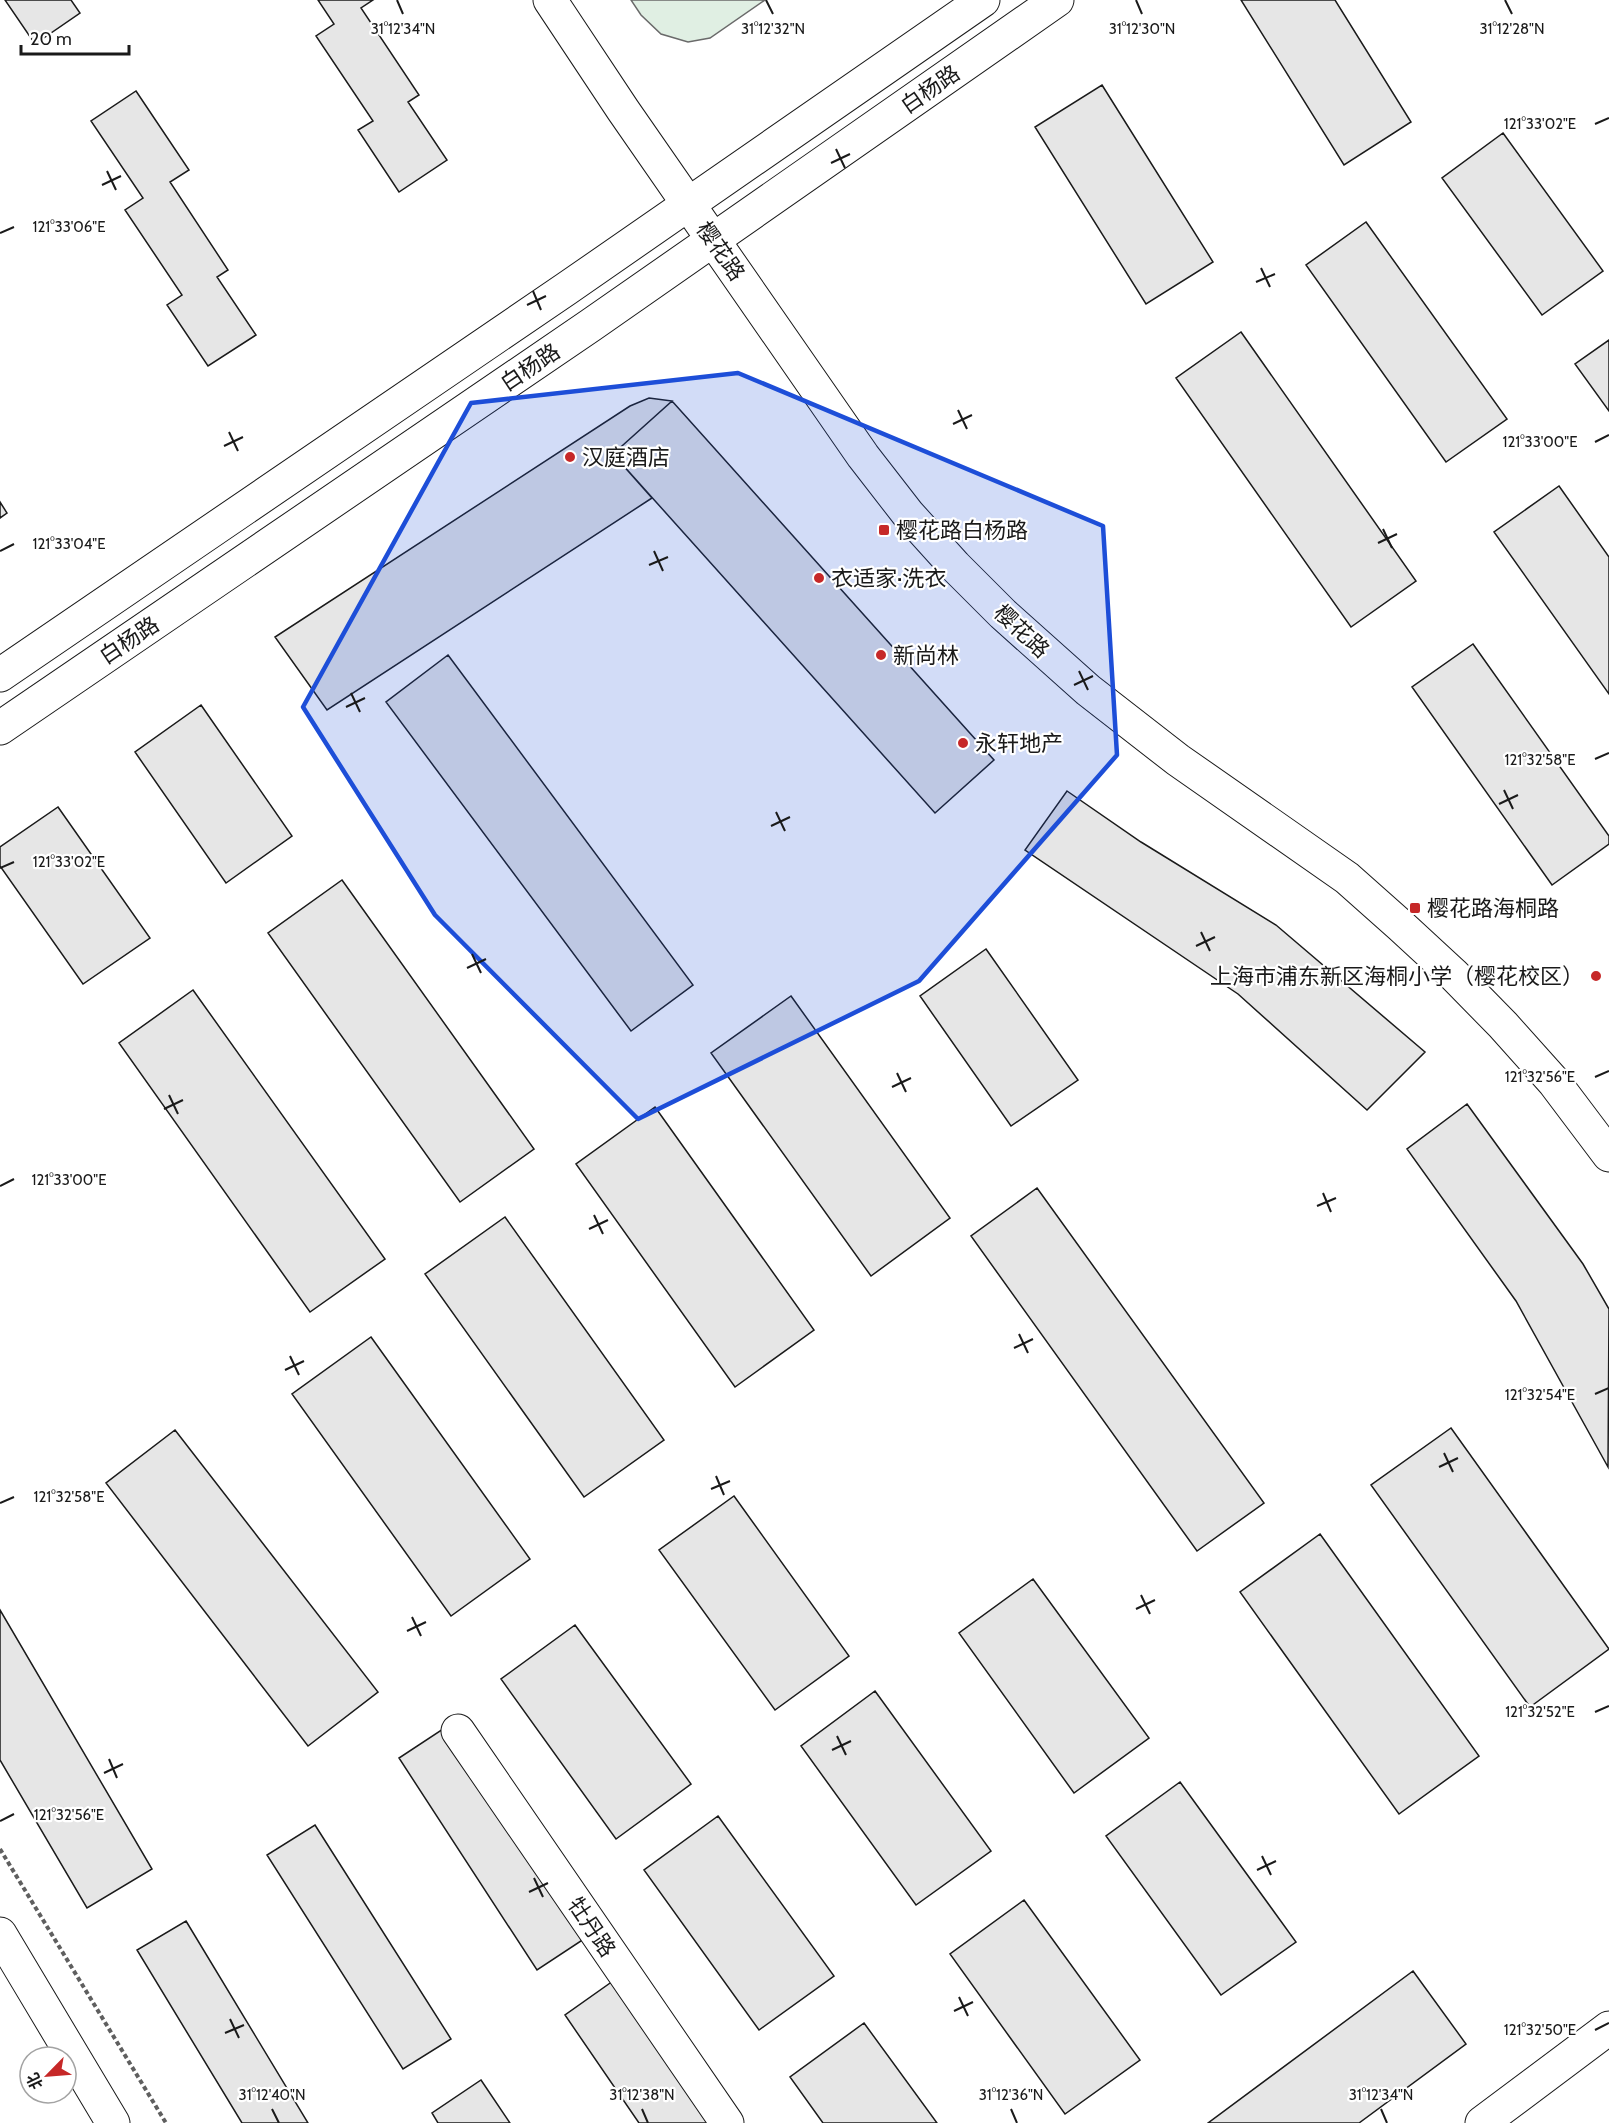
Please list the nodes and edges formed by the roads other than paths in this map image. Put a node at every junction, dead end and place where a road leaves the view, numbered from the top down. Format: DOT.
graph roads {
  1 [pos="549,0"];
  2 [pos="982,0"];
  3 [pos="1057,0"];
  4 [pos="689,204"];
  5 [pos="714,240"];
  6 [pos="0,675"];
  7 [pos="0,728"];
  8 [pos="1609,1155"];
  9 [pos="458,1731"];
  10 [pos="0,1934"];
  11 [pos="1609,2028"];
  12 [pos="113,2123"];
  13 [pos="727,2123"];
  14 [pos="1482,2123"];
  1 -- 4 [label="main road, 樱花路"];
  2 -- 4 [label="main road, 白杨路"];
  3 -- 5 [label="main road, 白杨路"];
  4 -- 5 [label="main road, 樱花路"];
  4 -- 6 [label="main road, 白杨路"];
  5 -- 7 [label="main road, 白杨路"];
  5 -- 8 [label="main road, 樱花路"];
  9 -- 13 [label="main road, 牡丹路"];
  10 -- 12 [label="main road"];
  11 -- 14 [label="main road"];
}
